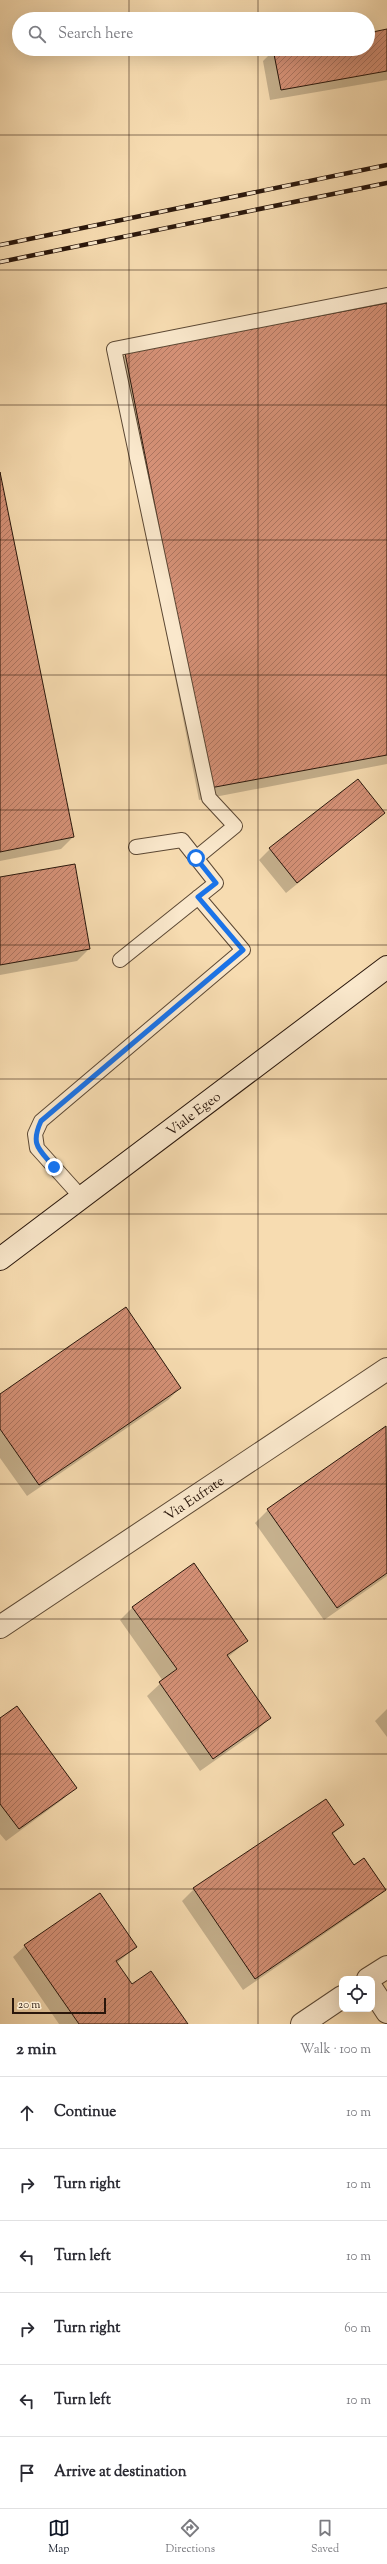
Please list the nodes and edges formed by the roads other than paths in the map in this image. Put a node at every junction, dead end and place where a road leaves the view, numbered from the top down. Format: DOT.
graph roads {
  1 [pos="387,295"];
  2 [pos="136,847"];
  3 [pos="196,858"];
  4 [pos="198,897"];
  5 [pos="120,960"];
  6 [pos="387,967"];
  7 [pos="82,1198"];
  8 [pos="0,1259"];
  9 [pos="387,1369"];
  10 [pos="0,1627"];
  11 [pos="387,1967"];
  12 [pos="373,1976"];
  13 [pos="375,1994"];
  14 [pos="339,1999"];
  15 [pos="387,2012"];
  16 [pos="302,2024"];
  1 -- 3 [label="lane"];
  2 -- 3 [label="lane"];
  3 -- 4 [label="lane"];
  4 -- 5 [label="lane"];
  4 -- 7 [label="lane"];
  6 -- 7 [label="street, Viale Egeo"];
  7 -- 8 [label="street, Viale Egeo"];
  9 -- 10 [label="street, Via Eufrate"];
  11 -- 12 [label="street"];
  13 -- 15 [label="street"];
  14 -- 16 [label="street"];
}
